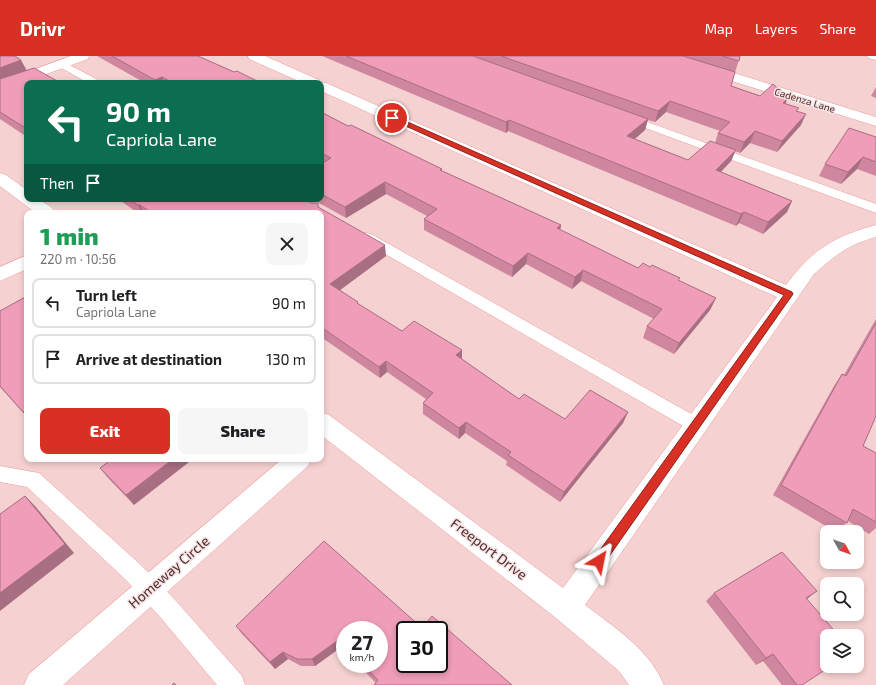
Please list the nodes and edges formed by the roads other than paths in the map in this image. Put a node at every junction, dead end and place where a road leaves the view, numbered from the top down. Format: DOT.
graph roads {
  1 [pos="83,56"];
  2 [pos="254,56"];
  3 [pos="666,56"];
  4 [pos="872,56"];
  5 [pos="876,57"];
  6 [pos="62,64"];
  7 [pos="91,80"];
  8 [pos="307,80"];
  9 [pos="0,87"];
  10 [pos="324,87"];
  11 [pos="613,113"];
  12 [pos="876,122"];
  13 [pos="0,178"];
  14 [pos="24,195"];
  15 [pos="33,202"];
  16 [pos="876,209"];
  17 [pos="43,210"];
  18 [pos="354,230"];
  19 [pos="876,231"];
  20 [pos="24,263"];
  21 [pos="0,275"];
  22 [pos="789,294"];
  23 [pos="696,425"];
  24 [pos="325,430"];
  25 [pos="296,462"];
  26 [pos="0,474"];
  27 [pos="149,590"];
  28 [pos="566,608"];
  29 [pos="40,685"];
  30 [pos="233,685"];
  31 [pos="648,685"];
  1 -- 6 [label="street"];
  2 -- 8 [label="street"];
  3 -- 12 [label="street, Cadenza Lane"];
  4 -- 5 [label="lane"];
  6 -- 7 [label="lane"];
  6 -- 9 [label="street"];
  10 -- 22 [label="street"];
  11 -- 16 [label="lane"];
  13 -- 14 [label="street"];
  15 -- 17 [label="street"];
  18 -- 23 [label="lane"];
  19 -- 22 [label="street"];
  20 -- 21 [label="street"];
  22 -- 23 [label="street"];
  23 -- 28 [label="street"];
  24 -- 28 [label="street, Freeport Drive"];
  25 -- 27 [label="street, Homeway Circle"];
  26 -- 27 [label="lane"];
  27 -- 29 [label="street, Homeway Circle"];
  27 -- 30 [label="lane"];
  28 -- 31 [label="street, Freeport Drive"];
}
